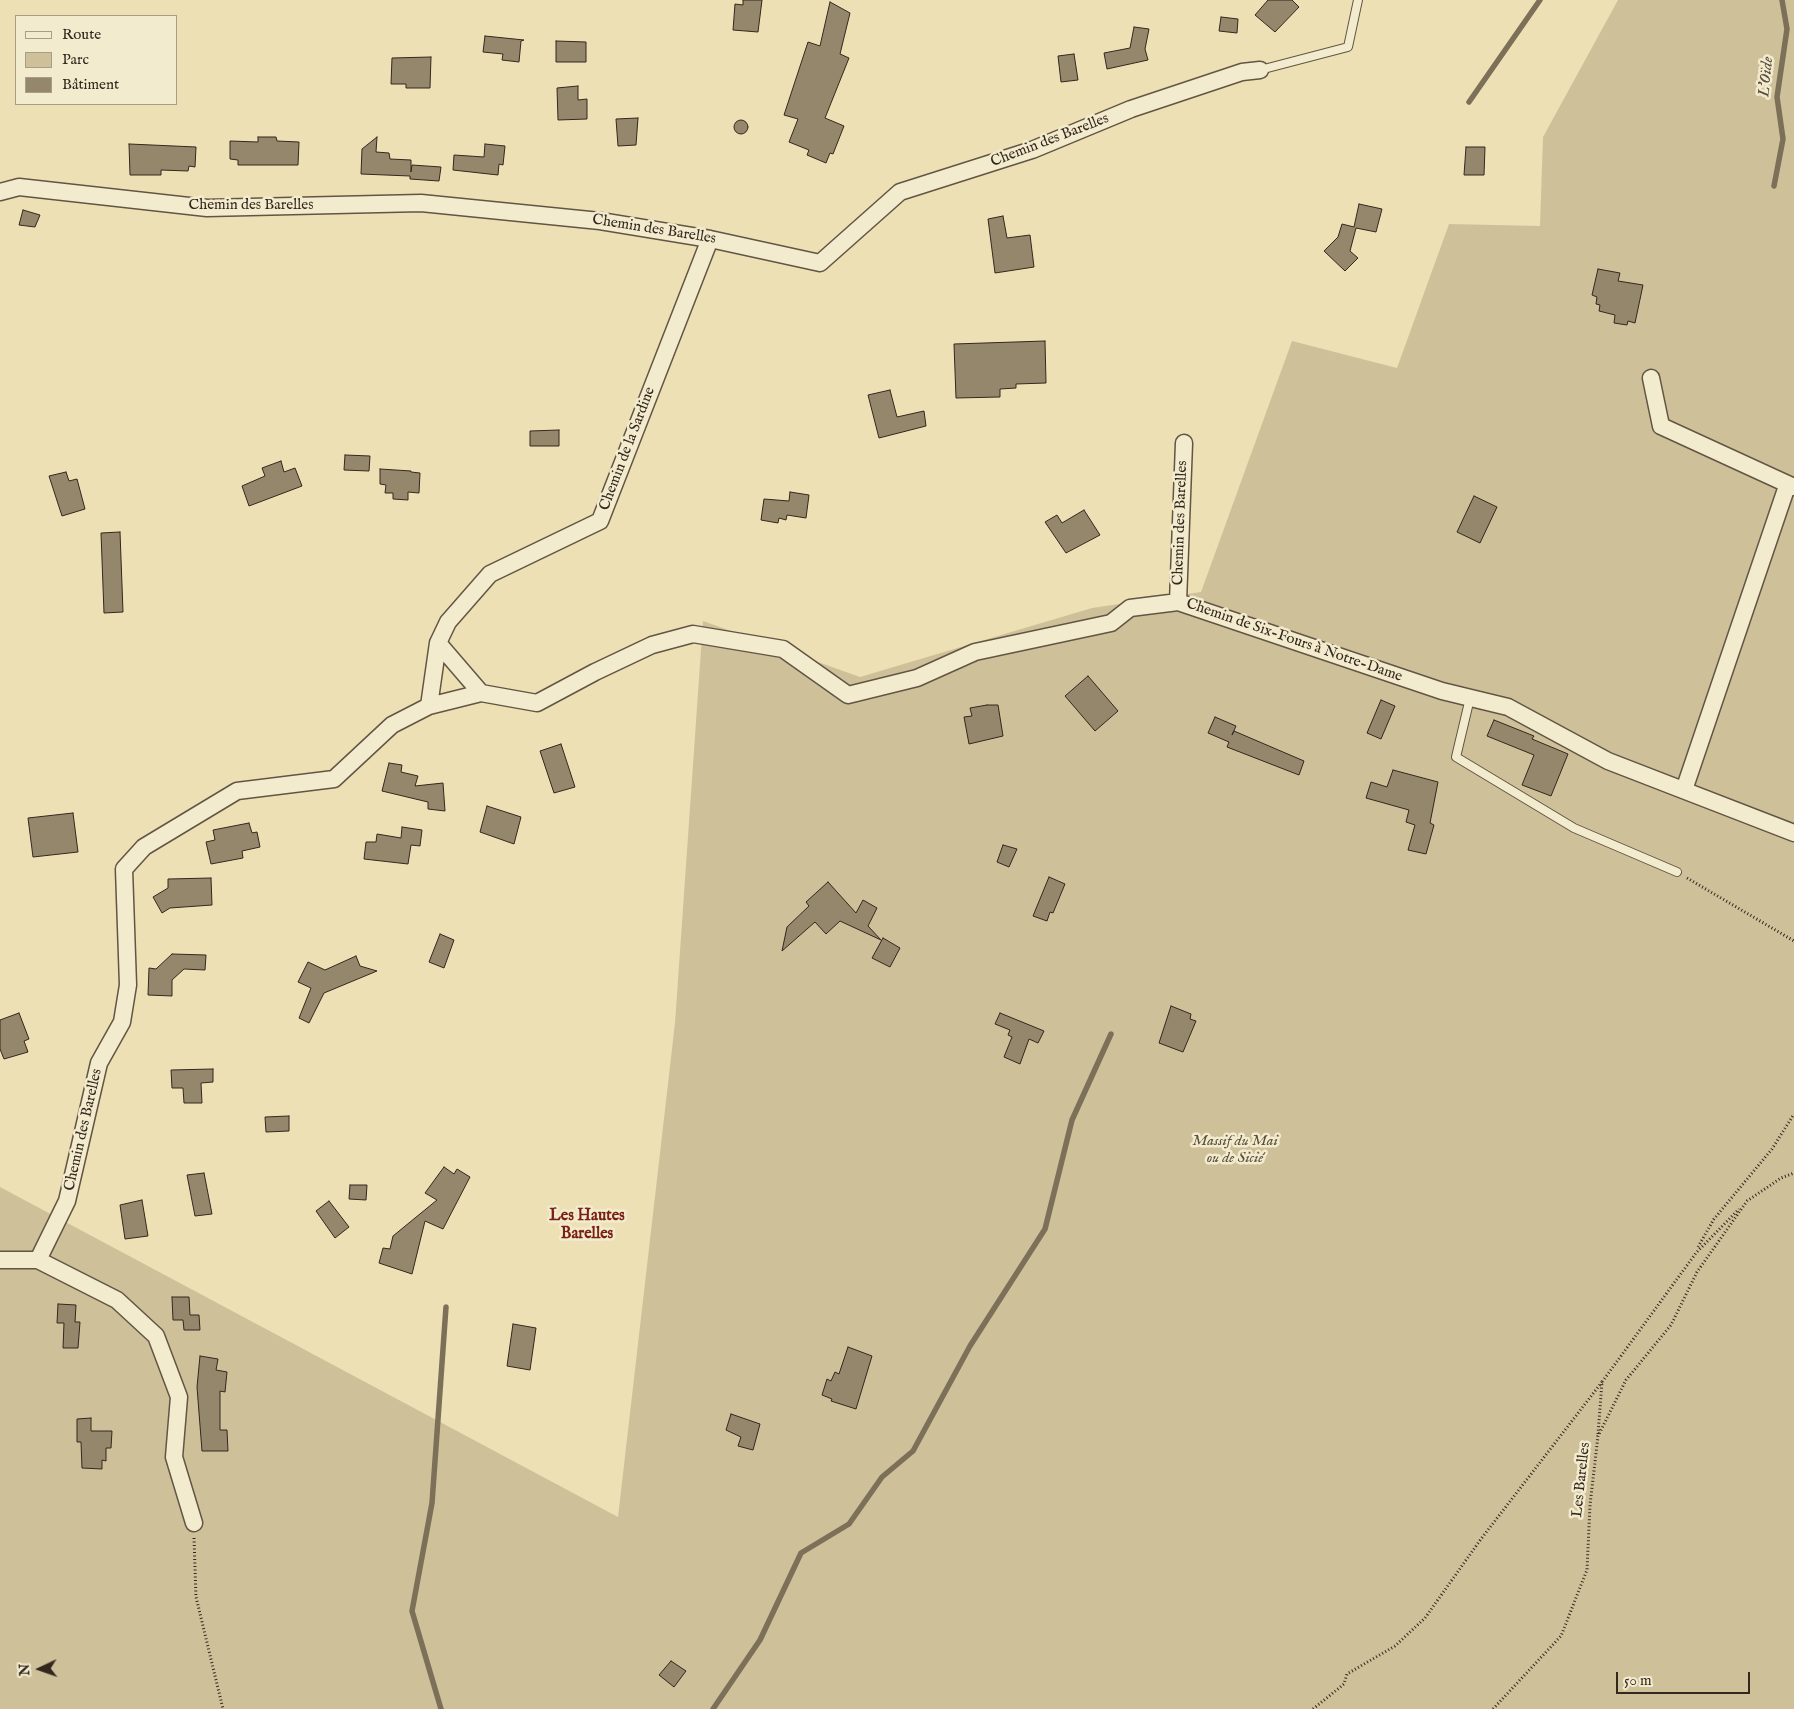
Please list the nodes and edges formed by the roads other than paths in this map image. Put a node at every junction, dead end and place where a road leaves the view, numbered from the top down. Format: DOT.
graph roads {
  1 [pos="1358,0"];
  2 [pos="1260,70"];
  3 [pos="0,192"];
  4 [pos="710,238"];
  5 [pos="1651,378"];
  6 [pos="1184,443"];
  7 [pos="1790,487"];
  8 [pos="1178,602"];
  9 [pos="438,643"];
  10 [pos="481,693"];
  11 [pos="1470,698"];
  12 [pos="429,706"];
  13 [pos="1684,790"];
  14 [pos="1794,833"];
  15 [pos="1677,872"];
  16 [pos="0,1260"];
  17 [pos="38,1260"];
  18 [pos="194,1523"];
  1 -- 2 [label="lane"];
  2 -- 4 [label="street, Chemin des Barelles"];
  3 -- 4 [label="street, Chemin des Barelles"];
  4 -- 9 [label="street, Chemin de la Sardine"];
  5 -- 7 [label="street"];
  6 -- 8 [label="street, Chemin des Barelles"];
  7 -- 13 [label="street"];
  8 -- 10 [label="street, Chemin de Six-Fours à Notre-Dame"];
  8 -- 11 [label="street, Chemin de Six-Fours à Notre-Dame"];
  9 -- 10 [label="street"];
  9 -- 12 [label="street, Chemin de la Sardine"];
  10 -- 12 [label="street, Chemin des Barelles"];
  11 -- 13 [label="street, Chemin de Six-Fours à Notre-Dame"];
  11 -- 15 [label="lane"];
  12 -- 17 [label="street, Chemin des Barelles"];
  13 -- 14 [label="street, Chemin de Six-Fours à Notre-Dame"];
  16 -- 17 [label="street"];
  17 -- 18 [label="street"];
}
